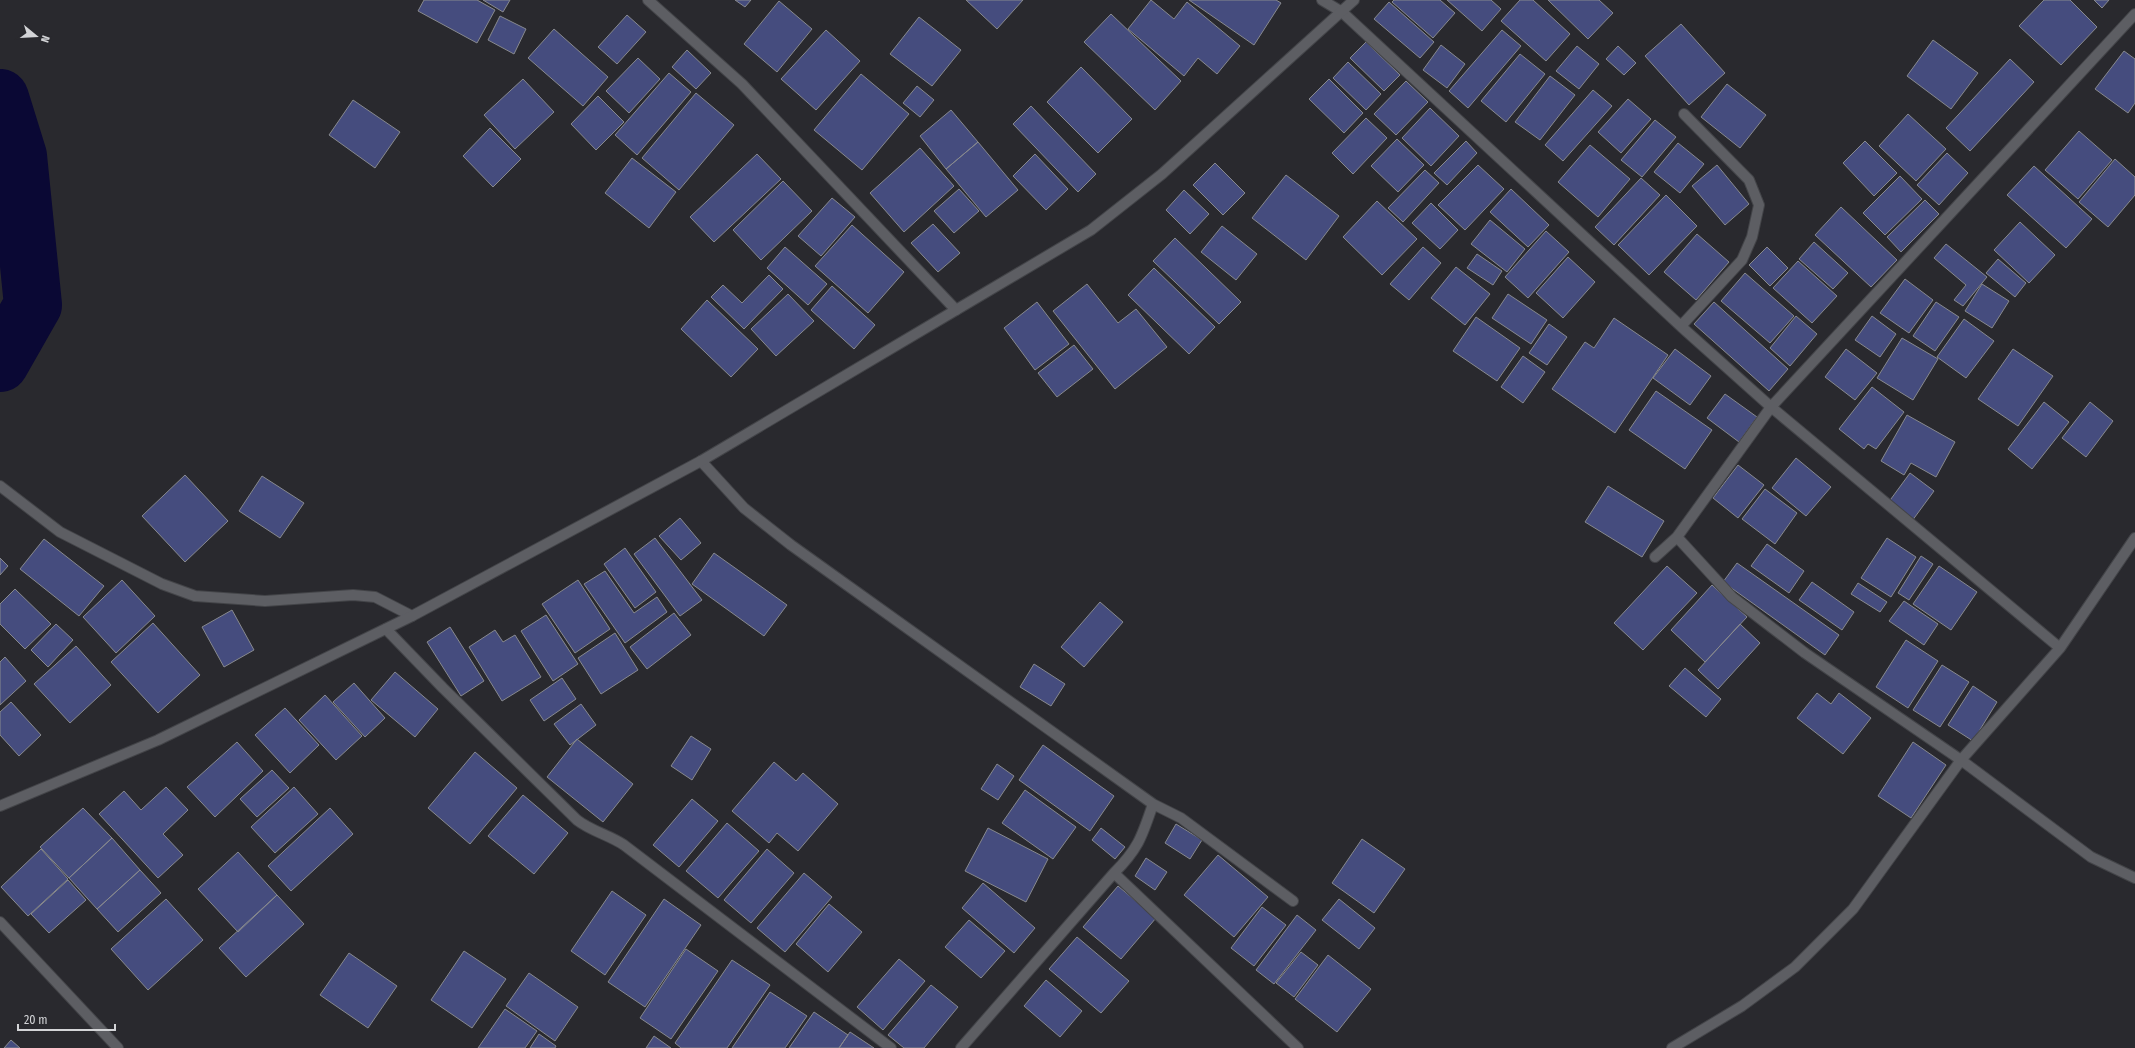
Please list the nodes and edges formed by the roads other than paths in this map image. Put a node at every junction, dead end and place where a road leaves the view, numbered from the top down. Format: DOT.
graph roads {
  1 [pos="648,0"];
  2 [pos="1322,0"];
  3 [pos="1354,0"];
  4 [pos="1342,12"];
  5 [pos="2135,14"];
  6 [pos="1684,114"];
  7 [pos="956,310"];
  8 [pos="1681,326"];
  9 [pos="1771,407"];
  10 [pos="701,461"];
  11 [pos="0,486"];
  12 [pos="1676,537"];
  13 [pos="2135,538"];
  14 [pos="1656,557"];
  15 [pos="412,616"];
  16 [pos="386,629"];
  17 [pos="2060,648"];
  18 [pos="1961,760"];
  19 [pos="1153,804"];
  20 [pos="0,806"];
  21 [pos="1114,873"];
  22 [pos="2135,878"];
  23 [pos="1294,902"];
  24 [pos="0,922"];
  25 [pos="118,1048"];
  26 [pos="891,1048"];
  27 [pos="961,1048"];
  28 [pos="1298,1048"];
  29 [pos="1672,1048"];
  1 -- 7 [label="street"];
  2 -- 4 [label="street"];
  3 -- 4 [label="street"];
  4 -- 7 [label="street"];
  4 -- 8 [label="street"];
  5 -- 9 [label="street"];
  6 -- 8 [label="street"];
  7 -- 10 [label="street"];
  8 -- 9 [label="street"];
  9 -- 12 [label="street"];
  9 -- 17 [label="street"];
  10 -- 15 [label="street"];
  10 -- 19 [label="street"];
  11 -- 15 [label="street"];
  12 -- 14 [label="street"];
  12 -- 18 [label="street"];
  13 -- 17 [label="street"];
  15 -- 16 [label="street"];
  16 -- 20 [label="street"];
  16 -- 26 [label="street"];
  17 -- 18 [label="street"];
  18 -- 22 [label="street"];
  18 -- 29 [label="street"];
  19 -- 21 [label="street"];
  19 -- 23 [label="street"];
  21 -- 27 [label="street"];
  21 -- 28 [label="street"];
  24 -- 25 [label="street"];
}
